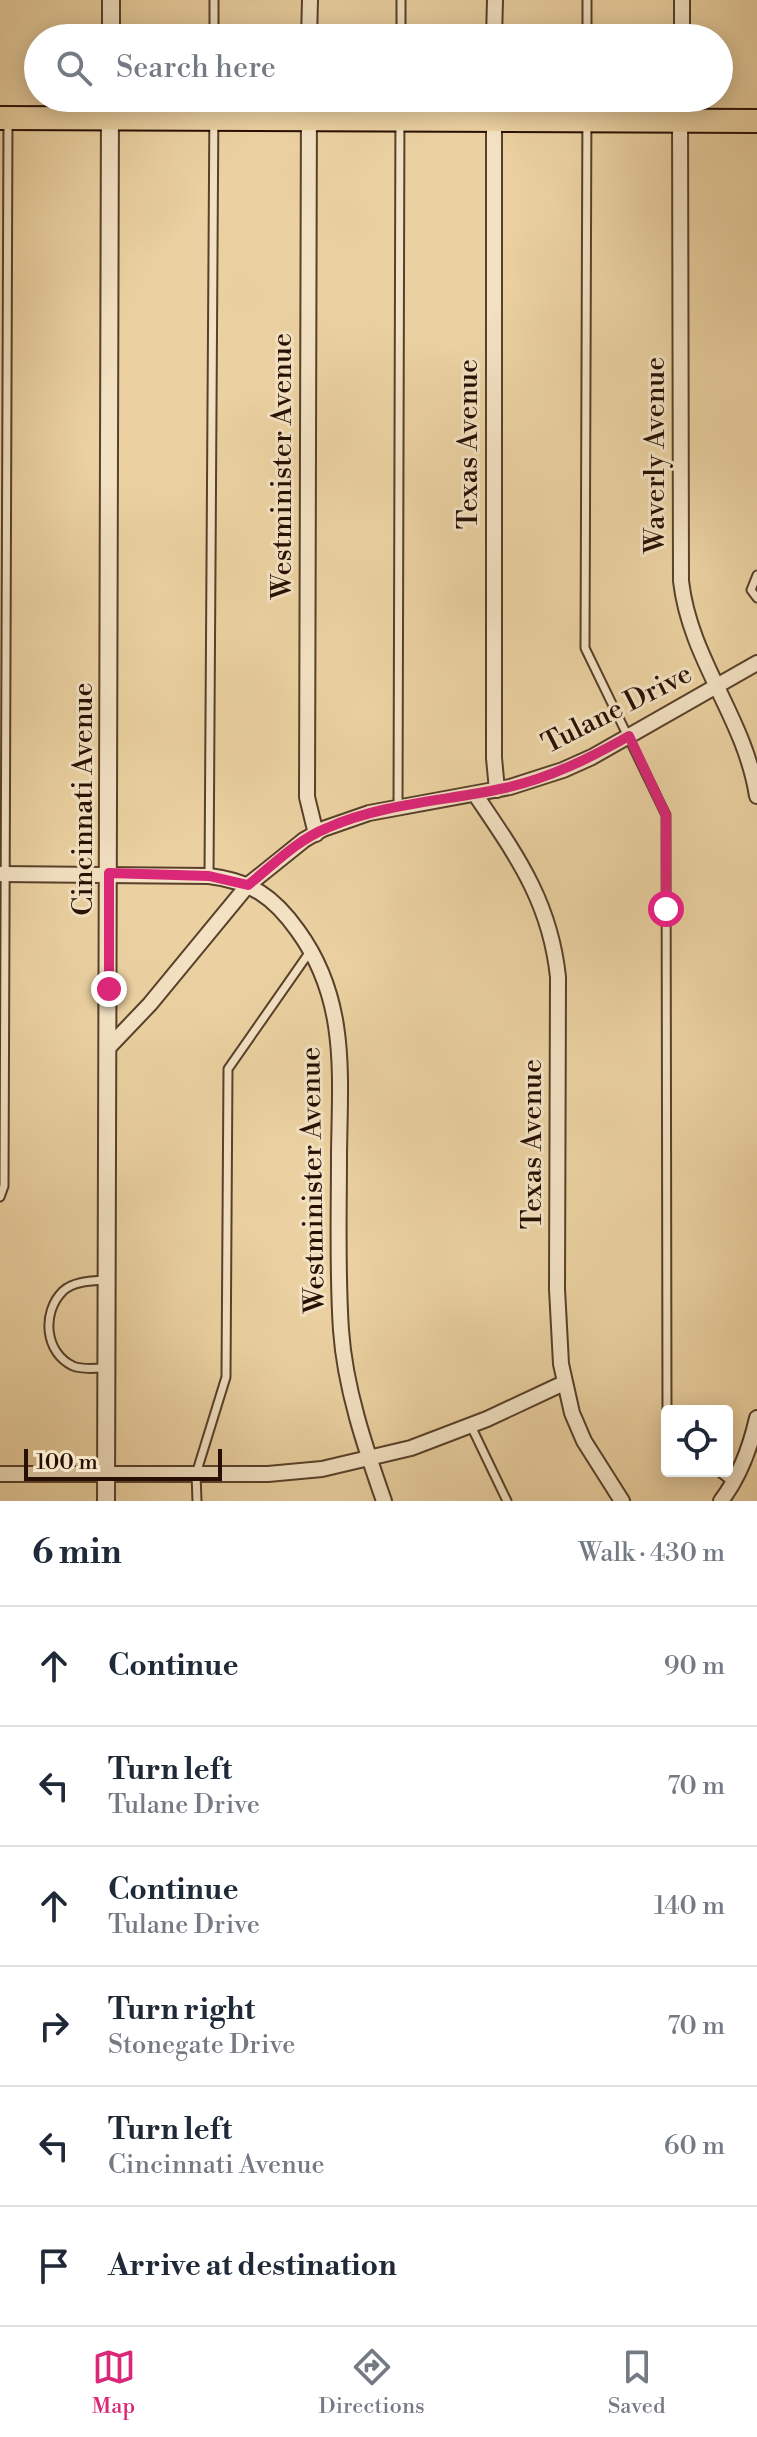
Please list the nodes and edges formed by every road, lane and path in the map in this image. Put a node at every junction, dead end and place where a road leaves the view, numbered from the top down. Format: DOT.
graph roads {
  1 [pos="111,0"];
  2 [pos="214,0"];
  3 [pos="310,0"];
  4 [pos="401,0"];
  5 [pos="495,0"];
  6 [pos="587,0"];
  7 [pos="682,0"];
  8 [pos="111,24"];
  9 [pos="214,24"];
  10 [pos="309,24"];
  11 [pos="401,24"];
  12 [pos="494,24"];
  13 [pos="587,24"];
  14 [pos="682,24"];
  15 [pos="68,112"];
  16 [pos="110,112"];
  17 [pos="214,112"];
  18 [pos="309,112"];
  19 [pos="400,112"];
  20 [pos="494,112"];
  21 [pos="517,112"];
  22 [pos="586,112"];
  23 [pos="680,112"];
  24 [pos="4,118"];
  25 [pos="586,121"];
  26 [pos="680,121"];
  27 [pos="757,121"];
  28 [pos="4,389"];
  29 [pos="757,575"];
  30 [pos="757,598"];
  31 [pos="757,663"];
  32 [pos="717,686"];
  33 [pos="629,736"];
  34 [pos="497,790"];
  35 [pos="475,794"];
  36 [pos="757,796"];
  37 [pos="398,807"];
  38 [pos="316,834"];
  39 [pos="109,873"];
  40 [pos="3,874"];
  41 [pos="209,876"];
  42 [pos="248,885"];
  43 [pos="311,949"];
  44 [pos="109,1047"];
  45 [pos="0,1197"];
  46 [pos="107,1279"];
  47 [pos="107,1368"];
  48 [pos="564,1383"];
  49 [pos="667,1405"];
  50 [pos="757,1418"];
  51 [pos="471,1426"];
  52 [pos="369,1459"];
  53 [pos="0,1474"];
  54 [pos="106,1474"];
  55 [pos="196,1474"];
  56 [pos="726,1477"];
  57 [pos="734,1483"];
  58 [pos="106,1501"];
  59 [pos="197,1501"];
  60 [pos="384,1501"];
  61 [pos="507,1501"];
  62 [pos="622,1501"];
  63 [pos="721,1501"];
  1 -- 8 [label="street"];
  2 -- 9 [label="lane"];
  3 -- 10 [label="street"];
  4 -- 11 [label="lane"];
  5 -- 12 [label="street"];
  6 -- 13 [label="lane"];
  7 -- 14 [label="street"];
  15 -- 24 [label="main road"];
  16 -- 39 [label="street, Cincinnati Avenue"];
  17 -- 41 [label="lane"];
  18 -- 38 [label="street, Westminister Avenue"];
  19 -- 37 [label="lane"];
  20 -- 34 [label="street, Texas Avenue"];
  21 -- 25 [label="main road"];
  22 -- 25 [label="lane"];
  23 -- 26 [label="street, Waverly Avenue"];
  24 -- 28 [label="lane"];
  25 -- 26 [label="main road"];
  25 -- 33 [label="lane"];
  26 -- 27 [label="main road"];
  26 -- 32 [label="street, Waverly Avenue"];
  28 -- 40 [label="lane"];
  29 -- 30 [label="lane"];
  31 -- 32 [label="street, Tulane Drive"];
  32 -- 33 [label="street, Tulane Drive"];
  32 -- 36 [label="street, Waverly Avenue"];
  33 -- 34 [label="street, Tulane Drive"];
  33 -- 49 [label="lane"];
  34 -- 35 [label="street, Tulane Drive"];
  35 -- 37 [label="street"];
  35 -- 48 [label="street, Texas Avenue"];
  37 -- 38 [label="street"];
  38 -- 42 [label="street"];
  39 -- 40 [label="street"];
  39 -- 41 [label="street"];
  39 -- 44 [label="street, Cincinnati Avenue"];
  40 -- 45 [label="lane"];
  41 -- 42 [label="street"];
  42 -- 43 [label="street, Westminister Avenue"];
  42 -- 44 [label="street"];
  43 -- 52 [label="street, Westminister Avenue"];
  43 -- 55 [label="lane"];
  44 -- 46 [label="street, Cincinnati Avenue"];
  46 -- 47 [label="street, Cincinnati Avenue"];
  46 -- 47 [label="lane"];
  47 -- 54 [label="street, Cincinnati Avenue"];
  48 -- 51 [label="street"];
  48 -- 62 [label="street, Texas Avenue"];
  50 -- 57 [label="street"];
  51 -- 52 [label="street"];
  51 -- 61 [label="lane"];
  52 -- 55 [label="street"];
  52 -- 60 [label="street, Westminister Avenue"];
  53 -- 54 [label="street"];
  54 -- 55 [label="street"];
  54 -- 58 [label="street, Cincinnati Avenue"];
  55 -- 59 [label="lane"];
  56 -- 57 [label="lane"];
  57 -- 63 [label="street"];
}
